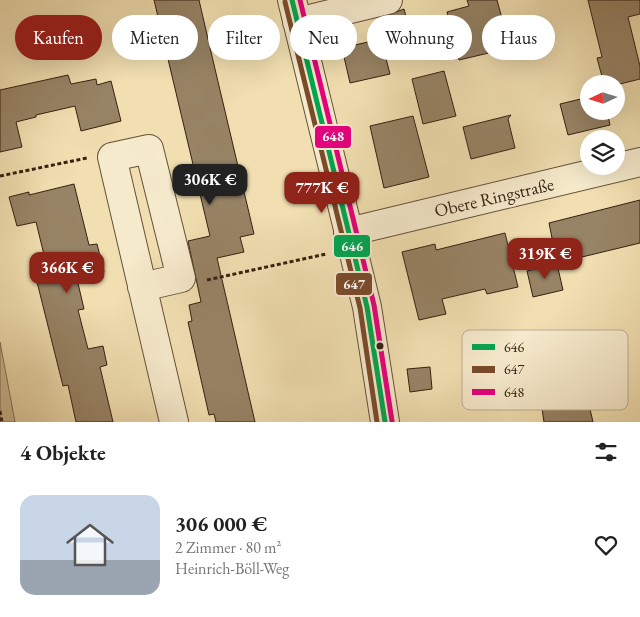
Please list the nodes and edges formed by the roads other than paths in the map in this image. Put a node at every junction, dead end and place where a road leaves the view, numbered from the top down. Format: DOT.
graph roads {
  1 [pos="388,0"];
  2 [pos="294,11"];
  3 [pos="640,162"];
  4 [pos="350,240"];
  5 [pos="142,287"];
  6 [pos="174,422"];
  7 [pos="385,422"];
  1 -- 2 [label="street"];
  2 -- 4 [label="street"];
  3 -- 4 [label="street, Obere Ringstraße"];
  4 -- 7 [label="street"];
  5 -- 5 [label="street"];
  5 -- 6 [label="street"];
}
